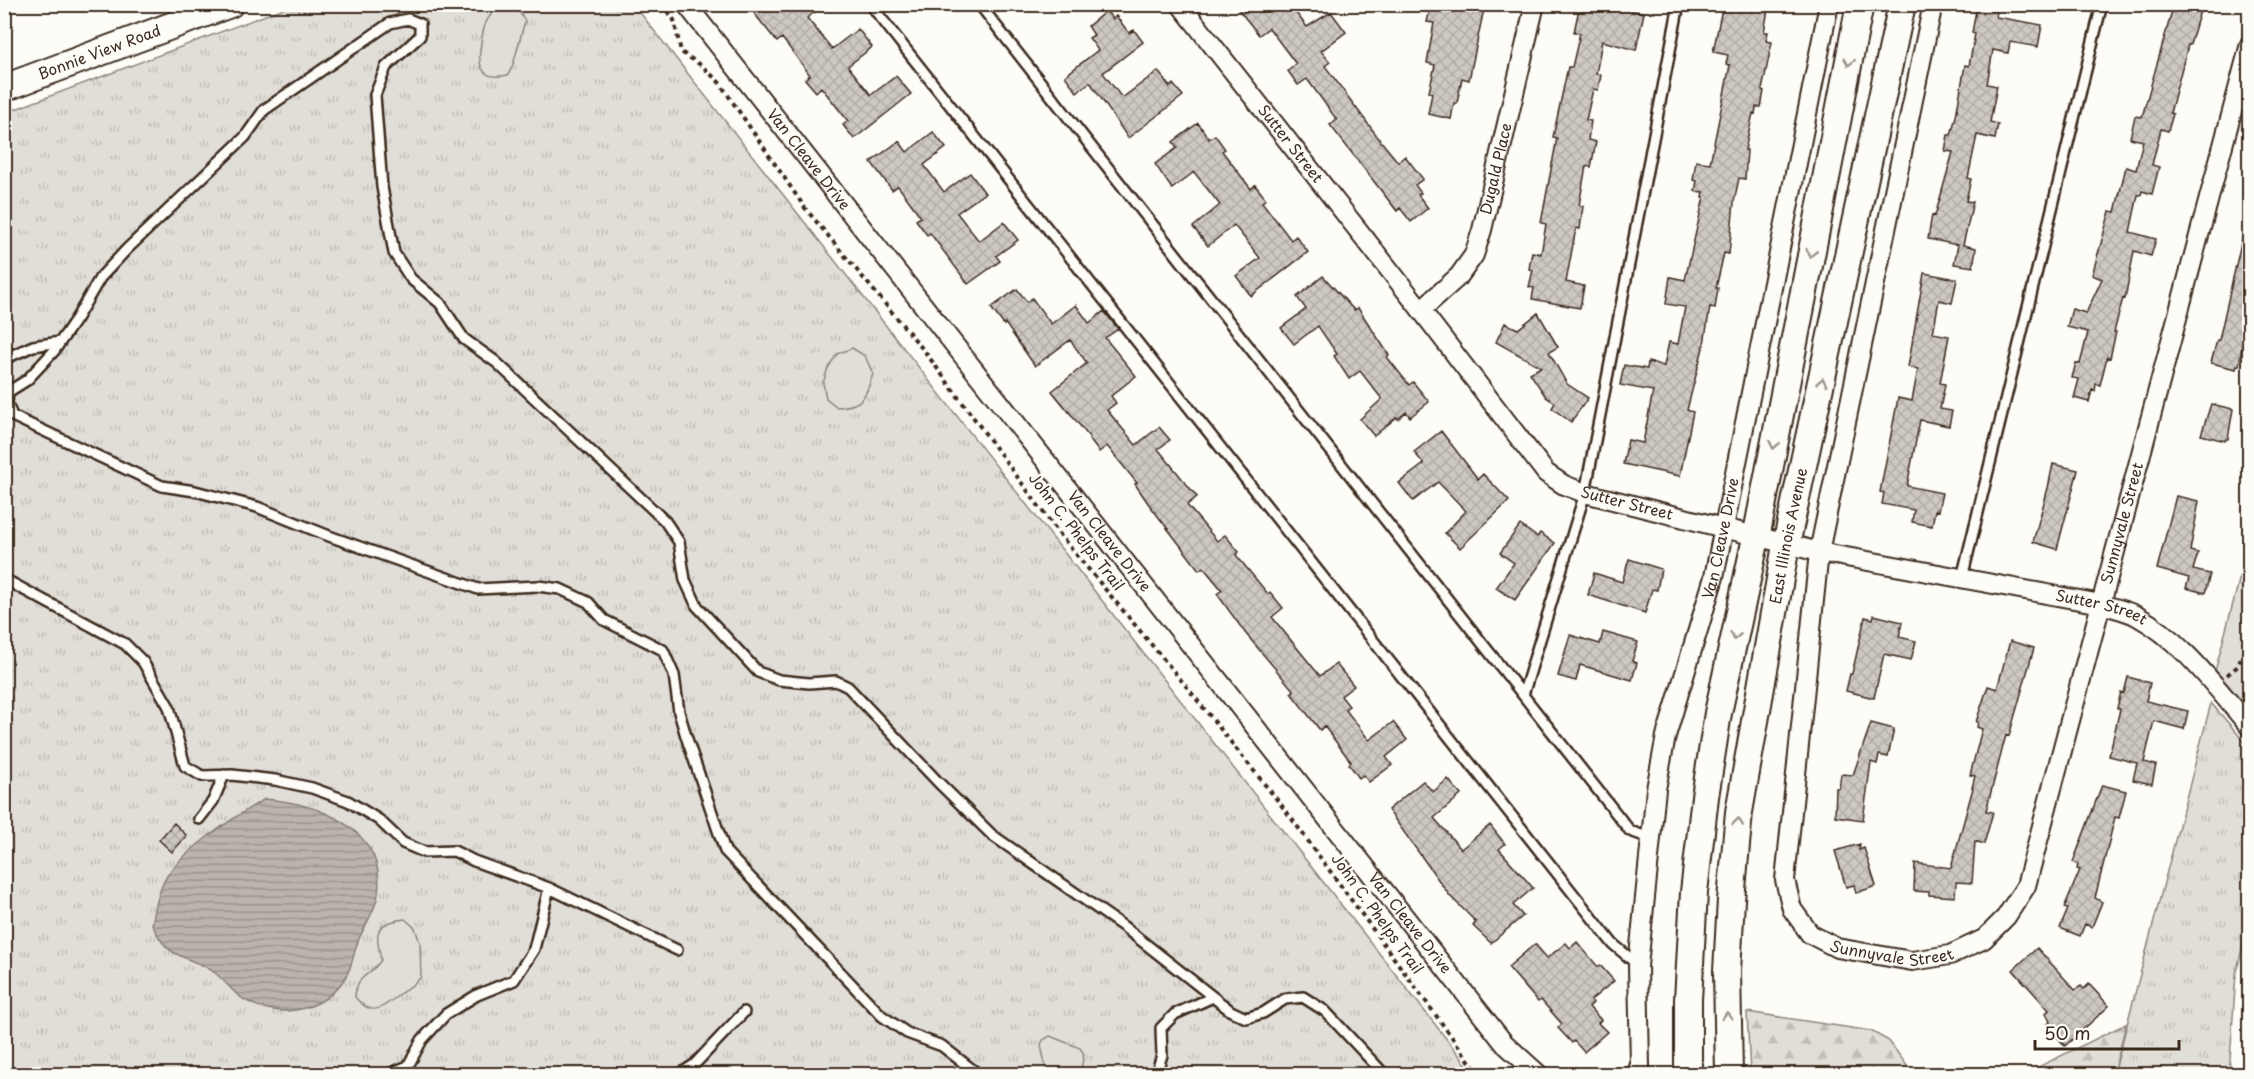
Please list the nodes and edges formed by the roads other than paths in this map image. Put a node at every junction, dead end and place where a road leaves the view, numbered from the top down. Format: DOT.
graph roads {
  1 [pos="230,4"];
  2 [pos="686,4"];
  3 [pos="870,4"];
  4 [pos="979,4"];
  5 [pos="1180,4"];
  6 [pos="1535,4"];
  7 [pos="1678,4"];
  8 [pos="1829,4"];
  9 [pos="1860,4"];
  10 [pos="1902,4"];
  11 [pos="1933,4"];
  12 [pos="2102,4"];
  13 [pos="2250,44"];
  14 [pos="4,88"];
  15 [pos="1421,310"];
  16 [pos="60,342"];
  17 [pos="4,359"];
  18 [pos="8,413"];
  19 [pos="1585,493"];
  20 [pos="1723,529"];
  21 [pos="1756,538"];
  22 [pos="1786,545"];
  23 [pos="1819,552"];
  24 [pos="1962,578"];
  25 [pos="4,579"];
  26 [pos="2101,604"];
  27 [pos="1523,695"];
  28 [pos="2250,727"];
  29 [pos="224,775"];
  30 [pos="199,819"];
  31 [pos="1650,838"];
  32 [pos="549,888"];
  33 [pos="677,950"];
  34 [pos="1638,966"];
  35 [pos="1213,997"];
  36 [pos="744,1012"];
  37 [pos="695,1070"];
  38 [pos="389,1074"];
  39 [pos="681,1074"];
  40 [pos="978,1074"];
  41 [pos="1156,1074"];
  42 [pos="1384,1074"];
  43 [pos="1538,1074"];
  44 [pos="1636,1074"];
  45 [pos="1688,1074"];
  46 [pos="1729,1074"];
  1 -- 14 [label="main road, Bonnie View Road"];
  2 -- 43 [label="street, Van Cleave Drive"];
  3 -- 34 [label="lane"];
  4 -- 27 [label="lane"];
  5 -- 15 [label="street, Sutter Street"];
  6 -- 15 [label="street, Dugald Place"];
  7 -- 19 [label="lane"];
  8 -- 20 [label="street, Van Cleave Drive"];
  9 -- 21 [label="main road, one-way"];
  22 -- 10 [label="main road, East Illinois Avenue, one-way"];
  11 -- 23 [label="street, Sunnyvale Street"];
  12 -- 24 [label="lane"];
  13 -- 26 [label="street, Sunnyvale Street"];
  15 -- 19 [label="street, Sutter Street"];
  16 -- 17 [label="lane"];
  16 -- 18 [label="lane"];
  16 -- 35 [label="lane"];
  18 -- 40 [label="lane"];
  19 -- 20 [label="street, Sutter Street"];
  19 -- 27 [label="lane"];
  20 -- 21 [label="street, Sutter Street"];
  20 -- 31 [label="street, Van Cleave Drive"];
  21 -- 22 [label="street, Sutter Street"];
  21 -- 45 [label="main road, one-way"];
  22 -- 23 [label="street, Sutter Street"];
  46 -- 22 [label="main road, East Illinois Avenue, one-way"];
  23 -- 24 [label="street, Sutter Street"];
  23 -- 26 [label="street, Sunnyvale Street"];
  24 -- 26 [label="street, Sutter Street"];
  25 -- 29 [label="lane"];
  26 -- 28 [label="street, Sutter Street"];
  27 -- 31 [label="lane"];
  29 -- 30 [label="lane"];
  29 -- 32 [label="lane"];
  31 -- 34 [label="street, Van Cleave Drive"];
  32 -- 33 [label="lane"];
  32 -- 38 [label="lane"];
  34 -- 44 [label="street, Van Cleave Drive"];
  35 -- 41 [label="lane"];
  35 -- 42 [label="lane"];
  36 -- 37 [label="lane"];
  37 -- 39 [label="lane"];
}
